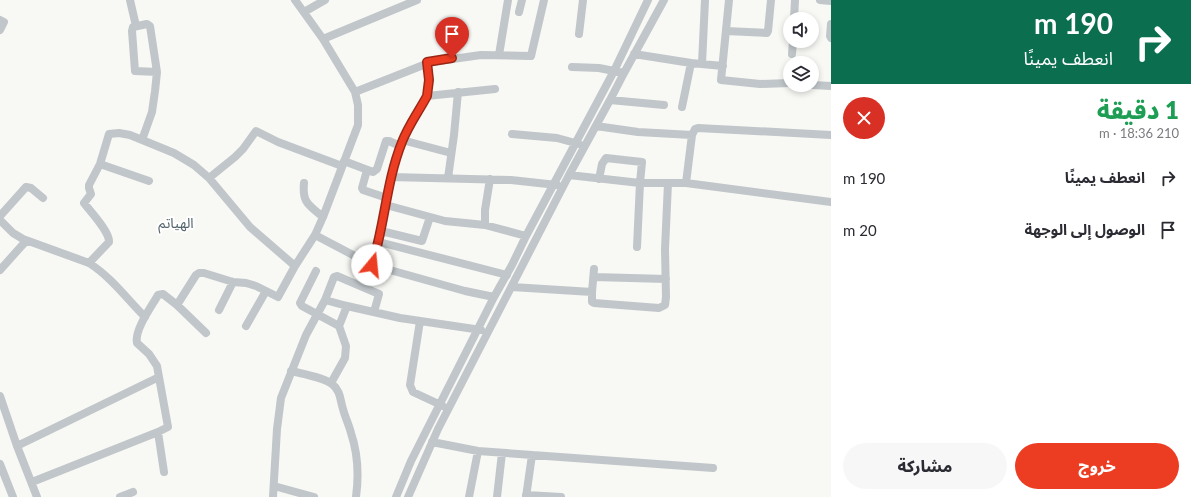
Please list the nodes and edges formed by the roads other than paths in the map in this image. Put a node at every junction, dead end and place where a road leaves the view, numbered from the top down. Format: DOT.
graph roads {
  1 [pos="130,0"];
  2 [pos="295,0"];
  3 [pos="325,0"];
  4 [pos="417,0"];
  5 [pos="508,0"];
  6 [pos="522,0"];
  7 [pos="544,0"];
  8 [pos="583,0"];
  9 [pos="648,0"];
  10 [pos="664,0"];
  11 [pos="705,0"];
  12 [pos="729,0"];
  13 [pos="771,0"];
  14 [pos="795,0"];
  15 [pos="820,0"];
  16 [pos="831,1"];
  17 [pos="304,12"];
  18 [pos="519,12"];
  19 [pos="794,12"];
  20 [pos="0,20"];
  21 [pos="831,24"];
  22 [pos="136,26"];
  23 [pos="0,30"];
  24 [pos="726,31"];
  25 [pos="579,34"];
  26 [pos="831,38"];
  27 [pos="323,39"];
  28 [pos="792,48"];
  29 [pos="634,54"];
  30 [pos="792,54"];
  31 [pos="499,55"];
  32 [pos="427,62"];
  33 [pos="691,63"];
  34 [pos="702,64"];
  35 [pos="723,66"];
  36 [pos="572,67"];
  37 [pos="614,71"];
  38 [pos="157,72"];
  39 [pos="624,73"];
  40 [pos="783,84"];
  41 [pos="819,85"];
  42 [pos="831,86"];
  43 [pos="495,89"];
  44 [pos="355,92"];
  45 [pos="458,92"];
  46 [pos="427,96"];
  47 [pos="610,100"];
  48 [pos="664,105"];
  49 [pos="682,107"];
  50 [pos="596,126"];
  51 [pos="512,134"];
  52 [pos="692,135"];
  53 [pos="831,135"];
  54 [pos="142,140"];
  55 [pos="575,142"];
  56 [pos="401,143"];
  57 [pos="586,146"];
  58 [pos="451,153"];
  59 [pos="100,164"];
  60 [pos="343,164"];
  61 [pos="367,170"];
  62 [pos="569,175"];
  63 [pos="391,177"];
  64 [pos="209,178"];
  65 [pos="448,178"];
  66 [pos="490,179"];
  67 [pos="599,179"];
  68 [pos="149,181"];
  69 [pos="668,182"];
  70 [pos="304,183"];
  71 [pos="640,183"];
  72 [pos="686,183"];
  73 [pos="553,185"];
  74 [pos="564,187"];
  75 [pos="43,198"];
  76 [pos="386,201"];
  77 [pos="831,202"];
  78 [pos="0,216"];
  79 [pos="323,217"];
  80 [pos="430,217"];
  81 [pos="0,220"];
  82 [pos="486,226"];
  83 [pos="381,231"];
  84 [pos="315,235"];
  85 [pos="526,236"];
  86 [pos="26,241"];
  87 [pos="379,242"];
  88 [pos="637,247"];
  89 [pos="89,263"];
  90 [pos="372,265"];
  91 [pos="295,266"];
  92 [pos="0,270"];
  93 [pos="316,271"];
  94 [pos="507,275"];
  95 [pos="666,279"];
  96 [pos="233,282"];
  97 [pos="512,287"];
  98 [pos="266,291"];
  99 [pos="592,292"];
  100 [pos="494,297"];
  101 [pos="325,300"];
  102 [pos="177,305"];
  103 [pos="347,306"];
  104 [pos="219,310"];
  105 [pos="374,312"];
  106 [pos="317,314"];
  107 [pos="145,318"];
  108 [pos="420,321"];
  109 [pos="246,326"];
  110 [pos="339,326"];
  111 [pos="477,330"];
  112 [pos="488,332"];
  113 [pos="206,333"];
  114 [pos="291,371"];
  115 [pos="159,377"];
  116 [pos="331,383"];
  117 [pos="0,396"];
  118 [pos="440,404"];
  119 [pos="449,408"];
  120 [pos="158,432"];
  121 [pos="432,442"];
  122 [pos="17,446"];
  123 [pos="478,451"];
  124 [pos="502,453"];
  125 [pos="532,455"];
  126 [pos="1,467"];
  127 [pos="712,468"];
  128 [pos="164,472"];
  129 [pos="32,482"];
  130 [pos="274,486"];
  131 [pos="526,496"];
  132 [pos="13,497"];
  133 [pos="37,497"];
  134 [pos="273,497"];
  135 [pos="314,497"];
  136 [pos="356,497"];
  137 [pos="396,497"];
  138 [pos="408,497"];
  139 [pos="469,497"];
  140 [pos="497,497"];
  141 [pos="561,497"];
  1 -- 22 [label="street"];
  2 -- 17 [label="street"];
  3 -- 17 [label="street"];
  4 -- 27 [label="street"];
  5 -- 31 [label="street"];
  6 -- 18 [label="street"];
  7 -- 31 [label="street"];
  8 -- 25 [label="street"];
  9 -- 37 [label="street"];
  10 -- 29 [label="street"];
  11 -- 34 [label="street"];
  12 -- 24 [label="street"];
  13 -- 24 [label="street"];
  14 -- 19 [label="street"];
  15 -- 16 [label="street"];
  17 -- 27 [label="street"];
  20 -- 23 [label="street"];
  21 -- 26 [label="street"];
  22 -- 38 [label="street"];
  22 -- 38 [label="street"];
  24 -- 35 [label="street"];
  27 -- 44 [label="street"];
  28 -- 30 [label="street"];
  29 -- 33 [label="street"];
  29 -- 39 [label="street"];
  31 -- 32 [label="street"];
  32 -- 44 [label="street"];
  32 -- 46 [label="street"];
  33 -- 34 [label="street"];
  33 -- 49 [label="street"];
  34 -- 35 [label="street"];
  35 -- 40 [label="street"];
  36 -- 37 [label="street"];
  37 -- 39 [label="street"];
  37 -- 55 [label="street"];
  38 -- 54 [label="street"];
  39 -- 47 [label="street"];
  41 -- 42 [label="street"];
  43 -- 45 [label="street"];
  44 -- 60 [label="street"];
  45 -- 46 [label="street"];
  45 -- 58 [label="street"];
  46 -- 56 [label="street"];
  47 -- 48 [label="street"];
  47 -- 50 [label="street"];
  50 -- 52 [label="street"];
  50 -- 57 [label="street"];
  51 -- 55 [label="street"];
  52 -- 53 [label="street"];
  52 -- 72 [label="street"];
  54 -- 59 [label="street"];
  54 -- 64 [label="street"];
  55 -- 57 [label="street"];
  55 -- 73 [label="street"];
  56 -- 58 [label="street"];
  56 -- 61 [label="street"];
  56 -- 63 [label="street"];
  57 -- 62 [label="street"];
  58 -- 65 [label="street"];
  59 -- 68 [label="street"];
  59 -- 89 [label="street"];
  60 -- 61 [label="street"];
  60 -- 64 [label="street"];
  60 -- 79 [label="street"];
  61 -- 76 [label="street"];
  62 -- 67 [label="street"];
  62 -- 74 [label="street"];
  63 -- 65 [label="street"];
  63 -- 76 [label="street"];
  64 -- 91 [label="street"];
  65 -- 66 [label="street"];
  66 -- 73 [label="street"];
  66 -- 82 [label="street"];
  67 -- 71 [label="street"];
  67 -- 71 [label="street"];
  69 -- 71 [label="street"];
  69 -- 72 [label="street"];
  69 -- 95 [label="street"];
  70 -- 79 [label="street"];
  71 -- 88 [label="street"];
  72 -- 77 [label="street"];
  73 -- 74 [label="street"];
  73 -- 85 [label="street"];
  74 -- 97 [label="street"];
  75 -- 78 [label="street"];
  76 -- 80 [label="street"];
  76 -- 83 [label="street"];
  79 -- 84 [label="street"];
  80 -- 82 [label="street"];
  80 -- 83 [label="street"];
  81 -- 86 [label="street"];
  82 -- 85 [label="street"];
  83 -- 87 [label="street"];
  84 -- 90 [label="street"];
  84 -- 91 [label="street"];
  85 -- 94 [label="street"];
  86 -- 89 [label="street"];
  86 -- 92 [label="street"];
  87 -- 90 [label="street"];
  87 -- 94 [label="street"];
  89 -- 107 [label="street"];
  90 -- 100 [label="street"];
  91 -- 98 [label="street"];
  93 -- 106 [label="street"];
  94 -- 100 [label="street"];
  95 -- 99 [label="street"];
  95 -- 99 [label="street"];
  96 -- 98 [label="street"];
  96 -- 102 [label="street"];
  96 -- 104 [label="street"];
  97 -- 99 [label="street"];
  97 -- 112 [label="street"];
  98 -- 109 [label="street"];
  100 -- 111 [label="street"];
  101 -- 103 [label="street"];
  101 -- 105 [label="street"];
  101 -- 106 [label="street"];
  102 -- 107 [label="street"];
  102 -- 113 [label="street"];
  103 -- 105 [label="street"];
  103 -- 110 [label="street"];
  105 -- 108 [label="street"];
  106 -- 110 [label="street"];
  106 -- 114 [label="street"];
  107 -- 115 [label="street"];
  108 -- 111 [label="street"];
  108 -- 118 [label="street"];
  110 -- 116 [label="street"];
  111 -- 112 [label="street"];
  111 -- 118 [label="street"];
  112 -- 119 [label="street"];
  114 -- 116 [label="street"];
  114 -- 130 [label="street"];
  115 -- 120 [label="street"];
  115 -- 122 [label="street"];
  116 -- 136 [label="street"];
  117 -- 122 [label="street"];
  118 -- 119 [label="street"];
  118 -- 137 [label="street"];
  119 -- 121 [label="street"];
  120 -- 128 [label="street"];
  120 -- 129 [label="street"];
  121 -- 123 [label="street"];
  121 -- 138 [label="street"];
  122 -- 129 [label="street"];
  123 -- 124 [label="street"];
  123 -- 139 [label="street"];
  124 -- 125 [label="street"];
  124 -- 140 [label="street"];
  125 -- 127 [label="street"];
  125 -- 131 [label="street"];
  126 -- 132 [label="street"];
  129 -- 133 [label="street"];
  130 -- 134 [label="street"];
  130 -- 135 [label="street"];
  131 -- 141 [label="street"];
}
